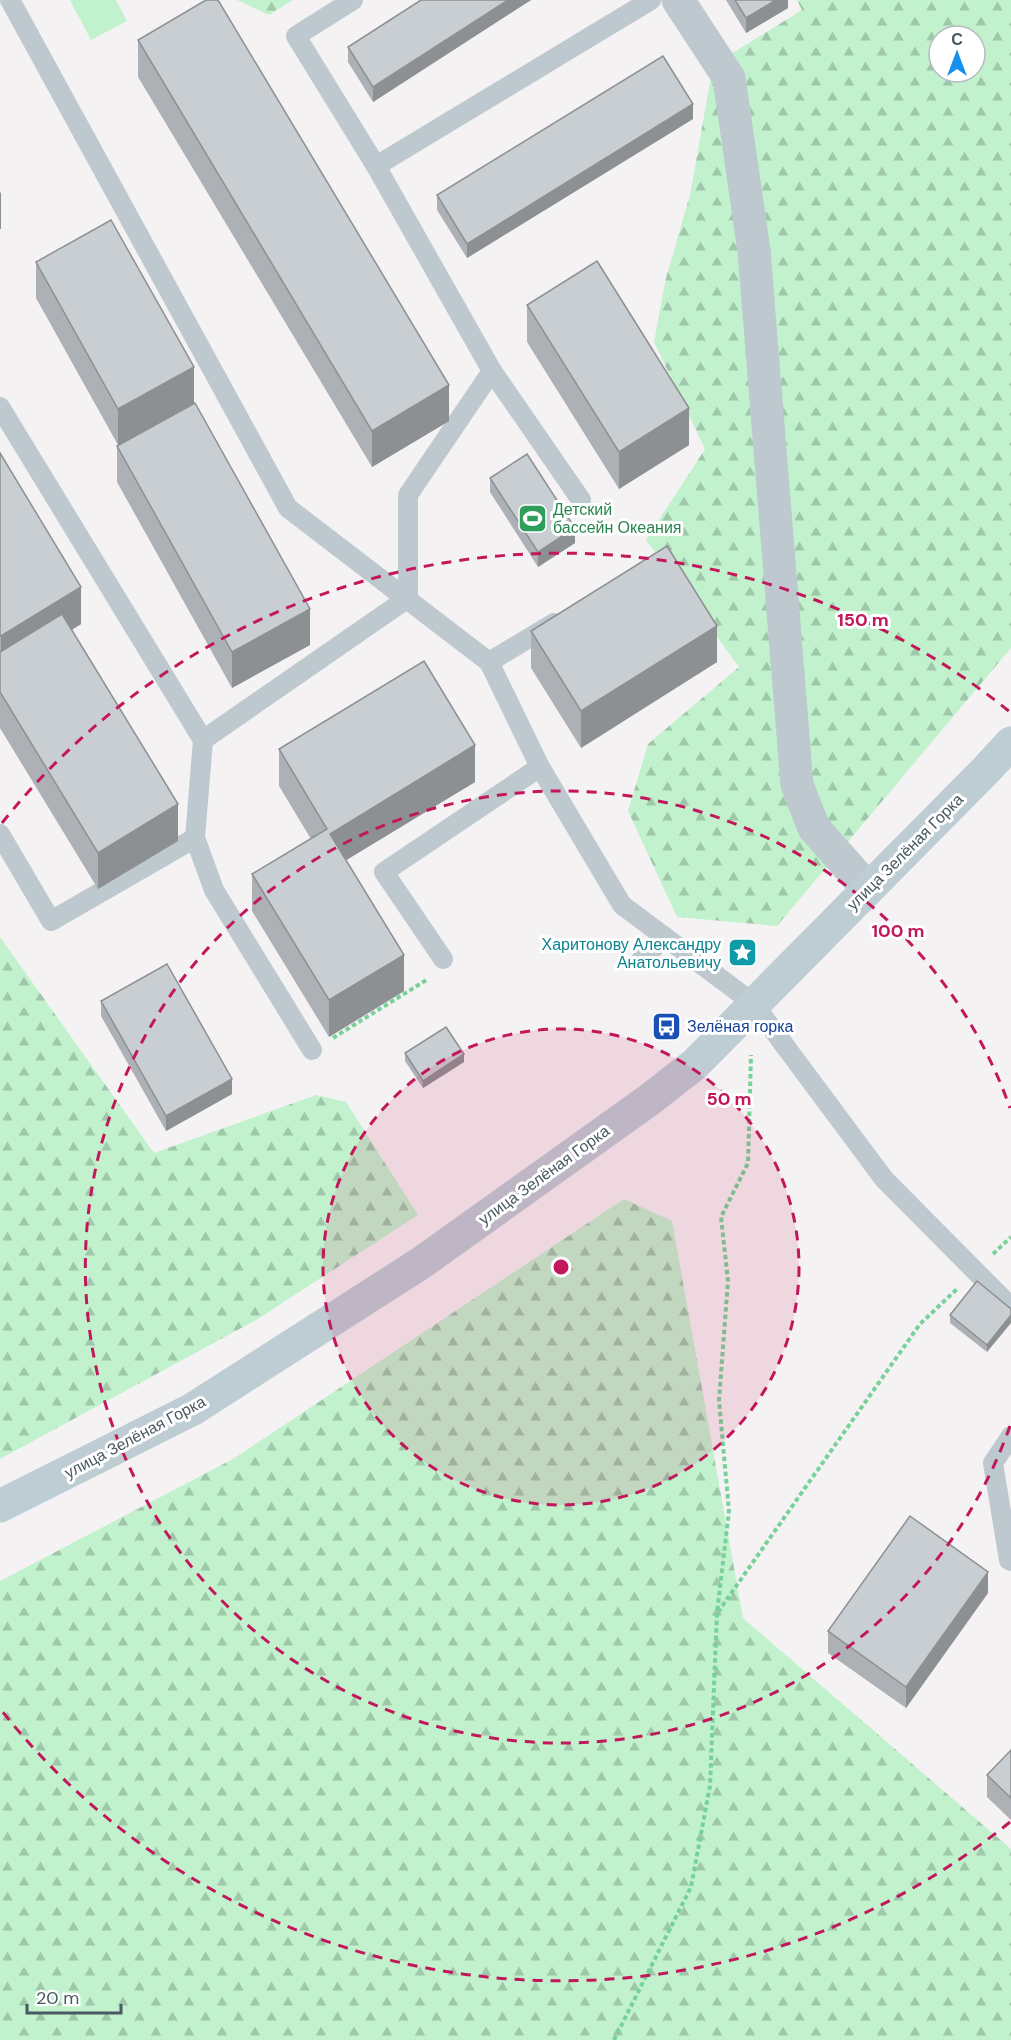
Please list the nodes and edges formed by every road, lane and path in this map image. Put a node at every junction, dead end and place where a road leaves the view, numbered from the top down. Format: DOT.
graph roads {
  1 [pos="10,0"];
  2 [pos="353,0"];
  3 [pos="651,0"];
  4 [pos="678,0"];
  5 [pos="376,166"];
  6 [pos="492,371"];
  7 [pos="0,407"];
  8 [pos="581,500"];
  9 [pos="408,598"];
  10 [pos="575,611"];
  11 [pos="489,662"];
  12 [pos="203,740"];
  13 [pos="1011,743"];
  14 [pos="540,767"];
  15 [pos="0,834"];
  16 [pos="195,838"];
  17 [pos="868,889"];
  18 [pos="665,937"];
  19 [pos="443,960"];
  20 [pos="641,960"];
  21 [pos="753,1004"];
  22 [pos="312,1050"];
  23 [pos="1011,1238"];
  24 [pos="975,1271"];
  25 [pos="1011,1307"];
  26 [pos="1011,1436"];
  27 [pos="0,1506"];
  28 [pos="1011,1561"];
  29 [pos="717,1613"];
  30 [pos="614,2040"];
  1 -- 9 [label="lane"];
  2 -- 5 [label="lane"];
  3 -- 5 [label="lane"];
  4 -- 17 [label="street"];
  5 -- 6 [label="lane"];
  6 -- 8 [label="lane"];
  6 -- 9 [label="lane"];
  7 -- 12 [label="lane"];
  9 -- 11 [label="lane"];
  9 -- 12 [label="lane"];
  10 -- 11 [label="lane"];
  11 -- 14 [label="lane"];
  12 -- 16 [label="lane"];
  13 -- 17 [label="street, улица Зелёная Горка"];
  14 -- 18 [label="lane"];
  14 -- 19 [label="lane"];
  15 -- 16 [label="lane"];
  16 -- 22 [label="lane"];
  17 -- 21 [label="street, улица Зелёная Горка"];
  18 -- 20 [label="lane"];
  18 -- 21 [label="lane"];
  19 -- 22 [label="path"];
  21 -- 24 [label="lane"];
  21 -- 27 [label="street, улица Зелёная Горка"];
  21 -- 29 [label="path"];
  23 -- 24 [label="path"];
  24 -- 25 [label="lane"];
  24 -- 29 [label="path"];
  26 -- 28 [label="lane"];
  29 -- 30 [label="path"];
}
